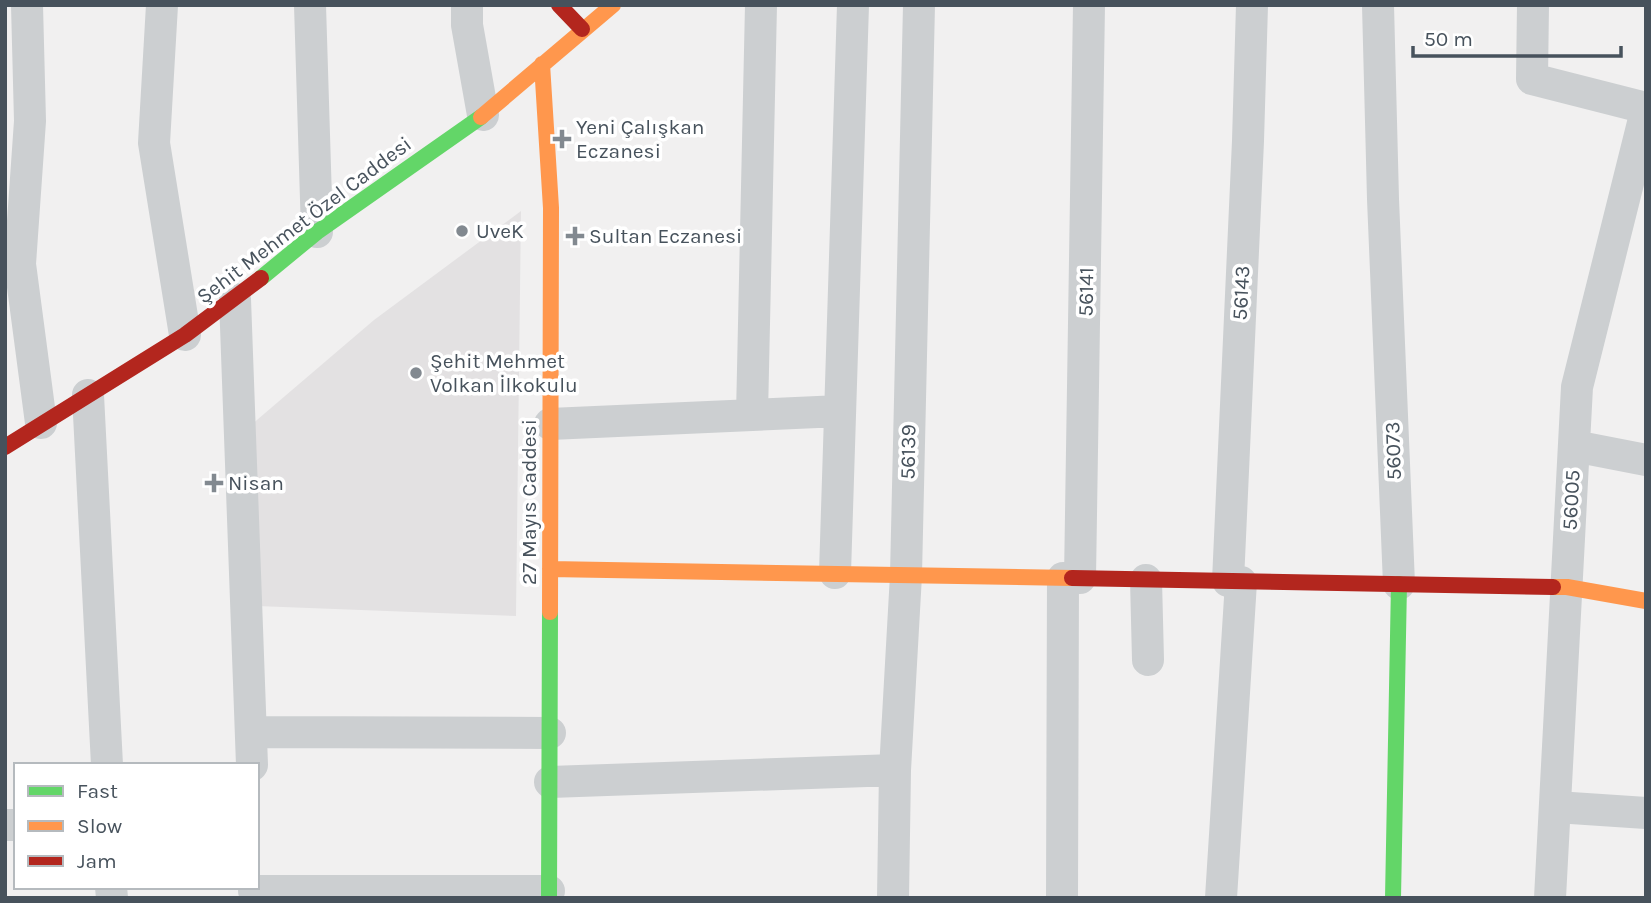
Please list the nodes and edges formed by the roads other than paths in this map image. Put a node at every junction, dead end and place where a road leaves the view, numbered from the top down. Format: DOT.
graph roads {
  1 [pos="27,5"];
  2 [pos="162,5"];
  3 [pos="310,5"];
  4 [pos="467,5"];
  5 [pos="559,5"];
  6 [pos="613,5"];
  7 [pos="761,5"];
  8 [pos="853,5"];
  9 [pos="919,5"];
  10 [pos="1089,5"];
  11 [pos="1252,5"];
  12 [pos="1378,5"];
  13 [pos="1534,5"];
  14 [pos="582,29"];
  15 [pos="542,64"];
  16 [pos="1646,110"];
  17 [pos="483,115"];
  18 [pos="317,232"];
  19 [pos="235,299"];
  20 [pos="185,335"];
  21 [pos="88,395"];
  22 [pos="840,411"];
  23 [pos="752,415"];
  24 [pos="41,423"];
  25 [pos="550,424"];
  26 [pos="1574,446"];
  27 [pos="5,447"];
  28 [pos="1646,460"];
  29 [pos="550,569"];
  30 [pos="835,573"];
  31 [pos="906,575"];
  32 [pos="1072,578"];
  33 [pos="1146,580"];
  34 [pos="1235,581"];
  35 [pos="1399,584"];
  36 [pos="1567,587"];
  37 [pos="1646,600"];
  38 [pos="1148,660"];
  39 [pos="251,732"];
  40 [pos="550,733"];
  41 [pos="107,763"];
  42 [pos="251,763"];
  43 [pos="895,770"];
  44 [pos="550,782"];
  45 [pos="1556,807"];
  46 [pos="1646,813"];
  47 [pos="254,892"];
  48 [pos="549,895"];
  49 [pos="893,898"];
  50 [pos="1062,898"];
  51 [pos="1221,898"];
  52 [pos="1393,898"];
  53 [pos="1550,898"];
  1 -- 24 [label="street"];
  2 -- 20 [label="street"];
  3 -- 18 [label="street"];
  4 -- 17 [label="street"];
  5 -- 14 [label="street"];
  6 -- 14 [label="street, Şehit Mehmet Özel Caddesi"];
  7 -- 23 [label="street"];
  8 -- 22 [label="street"];
  9 -- 31 [label="street, 56139"];
  10 -- 32 [label="street, 56141"];
  11 -- 34 [label="street, 56143"];
  12 -- 35 [label="street, 56073"];
  13 -- 16 [label="street"];
  14 -- 15 [label="street, Şehit Mehmet Özel Caddesi"];
  15 -- 17 [label="street, Şehit Mehmet Özel Caddesi"];
  15 -- 25 [label="street, 27 Mayıs Caddesi"];
  16 -- 26 [label="street, 56005"];
  17 -- 18 [label="street, Şehit Mehmet Özel Caddesi"];
  18 -- 19 [label="street, Şehit Mehmet Özel Caddesi"];
  19 -- 20 [label="street, Şehit Mehmet Özel Caddesi"];
  19 -- 39 [label="street"];
  20 -- 21 [label="street, Şehit Mehmet Özel Caddesi"];
  21 -- 24 [label="street, Şehit Mehmet Özel Caddesi"];
  21 -- 41 [label="street"];
  22 -- 23 [label="street"];
  22 -- 30 [label="street"];
  23 -- 25 [label="street"];
  24 -- 27 [label="street, Şehit Mehmet Özel Caddesi"];
  25 -- 29 [label="street, 27 Mayıs Caddesi"];
  26 -- 28 [label="street"];
  26 -- 36 [label="street, 56005"];
  29 -- 30 [label="street"];
  29 -- 40 [label="street, 27 Mayıs Caddesi"];
  30 -- 31 [label="street"];
  31 -- 32 [label="street"];
  31 -- 43 [label="street, 56139"];
  32 -- 33 [label="street"];
  32 -- 50 [label="street, 56141"];
  33 -- 34 [label="street"];
  33 -- 38 [label="street"];
  34 -- 35 [label="street"];
  34 -- 51 [label="street, 56143"];
  35 -- 36 [label="street"];
  35 -- 52 [label="street, 56073"];
  36 -- 37 [label="street"];
  36 -- 45 [label="street, 56005"];
  39 -- 40 [label="street"];
  39 -- 42 [label="street"];
  40 -- 44 [label="street, 27 Mayıs Caddesi"];
  43 -- 44 [label="street"];
  43 -- 49 [label="street, 56139"];
  44 -- 48 [label="street, 27 Mayıs Caddesi"];
  45 -- 46 [label="street"];
  45 -- 53 [label="street, 56005"];
  47 -- 48 [label="street"];
}
